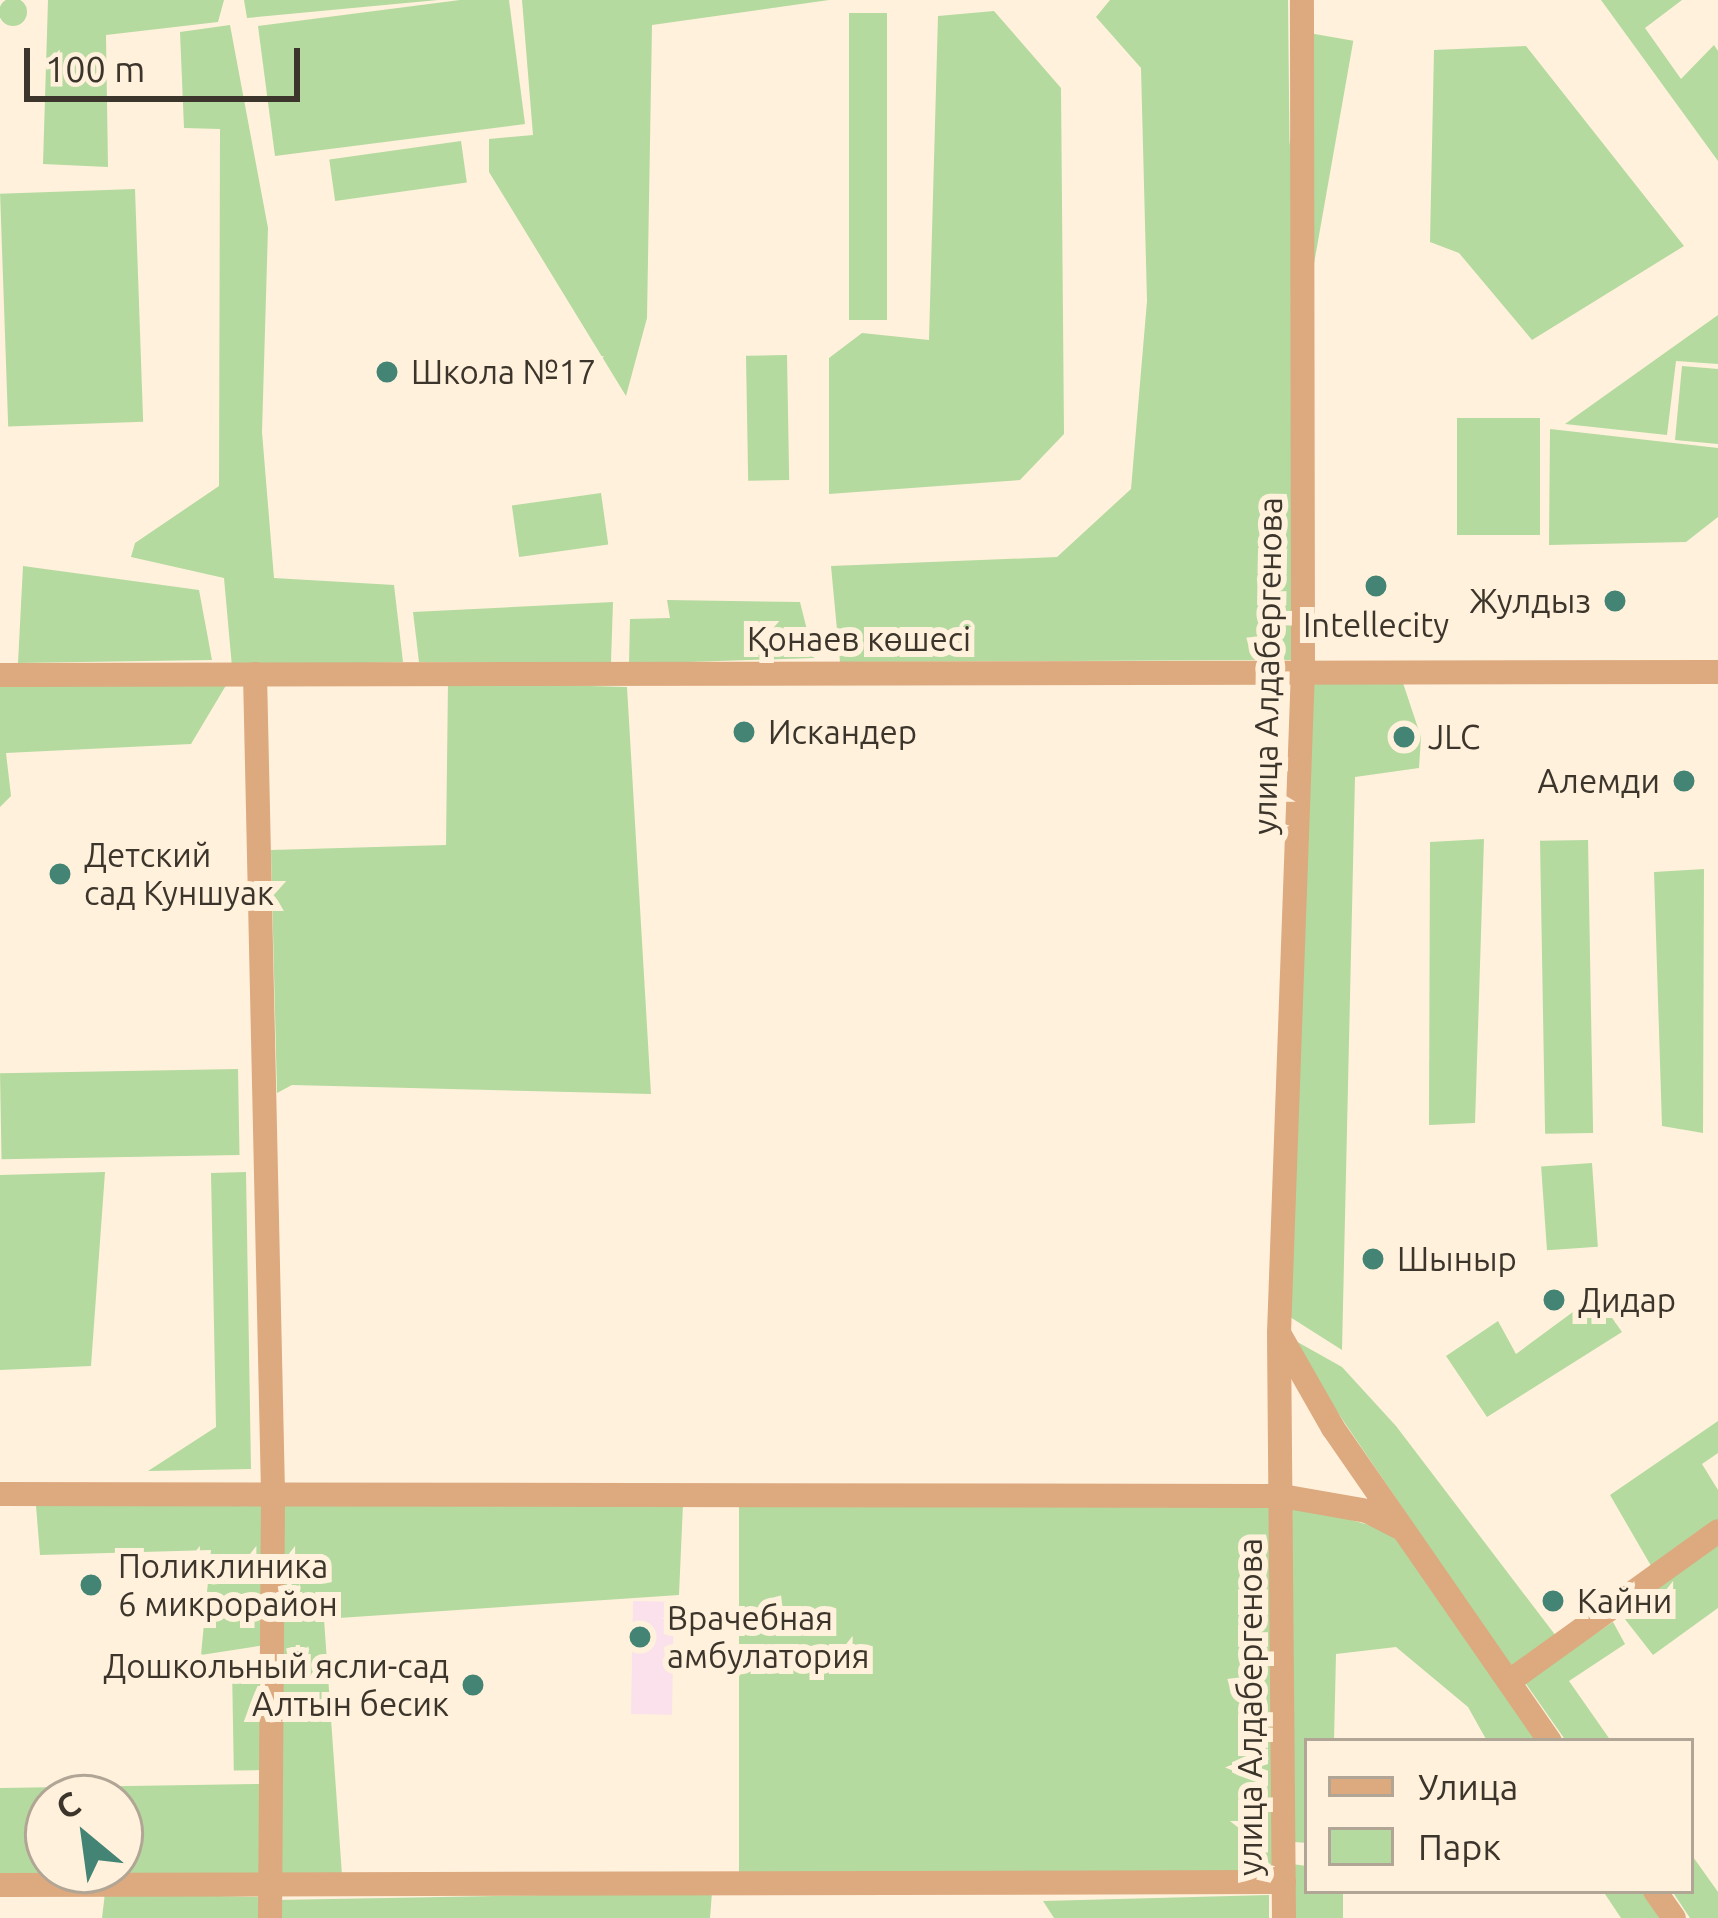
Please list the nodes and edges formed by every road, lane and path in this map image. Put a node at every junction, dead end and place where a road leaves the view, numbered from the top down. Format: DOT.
graph roads {
  1 [pos="1302,0"];
  2 [pos="1304,670"];
  3 [pos="1718,672"];
  4 [pos="255,674"];
  5 [pos="0,675"];
  6 [pos="1279,1333"];
  7 [pos="0,1494"];
  8 [pos="273,1495"];
  9 [pos="1282,1496"];
  10 [pos="1401,1528"];
  11 [pos="1718,1531"];
  12 [pos="1511,1680"];
  13 [pos="1548,1738"];
  14 [pos="1284,1882"];
  15 [pos="0,1885"];
  16 [pos="271,1886"];
  17 [pos="270,1918"];
  18 [pos="1284,1918"];
  1 -- 2 [label="street, улица Алдабергенова"];
  2 -- 3 [label="street, Қонаев көшесі"];
  2 -- 4 [label="street, Қонаев көшесі"];
  2 -- 6 [label="street, улица Алдабергенова"];
  4 -- 5 [label="street, Қонаев көшесі"];
  4 -- 8 [label="street"];
  6 -- 9 [label="street, улица Алдабергенова"];
  6 -- 10 [label="street"];
  7 -- 8 [label="street"];
  8 -- 9 [label="street"];
  8 -- 16 [label="street"];
  9 -- 10 [label="street, улица Алдабергенова"];
  9 -- 14 [label="street, улица Алдабергенова"];
  10 -- 12 [label="street"];
  11 -- 12 [label="street"];
  12 -- 13 [label="street"];
  14 -- 16 [label="street"];
  14 -- 18 [label="street, улица Алдабергенова"];
  15 -- 16 [label="street"];
  16 -- 17 [label="street"];
}
